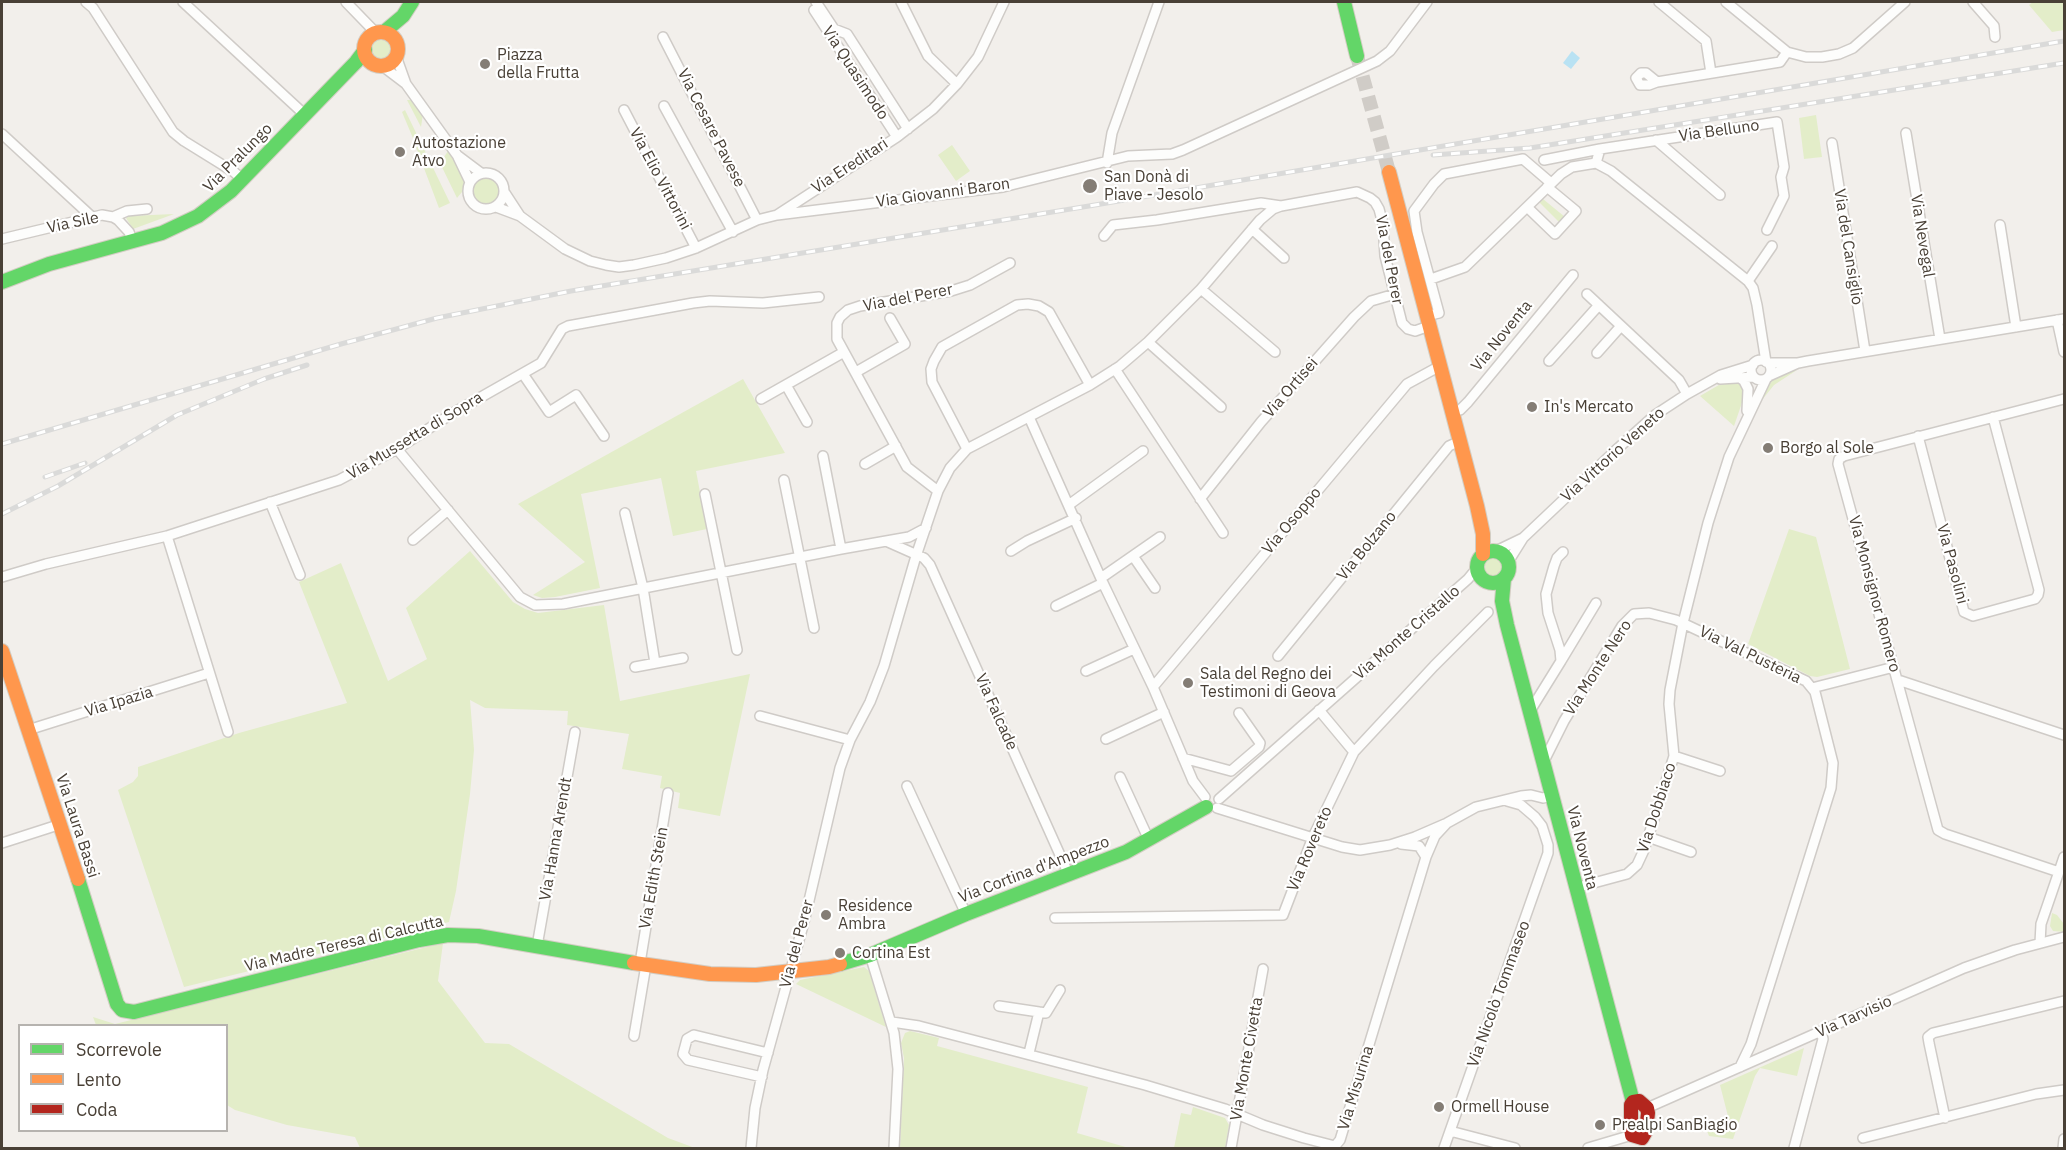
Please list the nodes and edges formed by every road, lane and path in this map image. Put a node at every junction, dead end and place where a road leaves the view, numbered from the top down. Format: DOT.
graph roads {
  1 [pos="86,2"];
  2 [pos="183,2"];
  3 [pos="346,2"];
  4 [pos="412,2"];
  5 [pos="902,2"];
  6 [pos="1004,2"];
  7 [pos="1159,2"];
  8 [pos="1344,2"];
  9 [pos="1427,2"];
  10 [pos="1659,2"];
  11 [pos="1726,2"];
  12 [pos="1905,2"];
  13 [pos="1974,2"];
  14 [pos="815,6"];
  15 [pos="403,16"];
  16 [pos="380,33"];
  17 [pos="663,37"];
  18 [pos="1995,37"];
  19 [pos="397,49"];
  20 [pos="365,50"];
  21 [pos="1787,52"];
  22 [pos="1357,56"];
  23 [pos="378,65"];
  24 [pos="1710,73"];
  25 [pos="343,75"];
  26 [pos="1657,82"];
  27 [pos="406,84"];
  28 [pos="957,84"];
  29 [pos="664,106"];
  30 [pos="624,110"];
  31 [pos="304,114"];
  32 [pos="908,129"];
  33 [pos="1906,133"];
  34 [pos="2,134"];
  35 [pos="897,137"];
  36 [pos="1656,140"];
  37 [pos="1832,143"];
  38 [pos="1600,149"];
  39 [pos="457,155"];
  40 [pos="1544,160"];
  41 [pos="1107,163"];
  42 [pos="1596,163"];
  43 [pos="1389,172"];
  44 [pos="481,173"];
  45 [pos="242,179"];
  46 [pos="470,182"];
  47 [pos="1549,185"];
  48 [pos="505,193"];
  49 [pos="1720,195"];
  50 [pos="1281,206"];
  51 [pos="496,207"];
  52 [pos="1527,207"];
  53 [pos="147,210"];
  54 [pos="777,215"];
  55 [pos="520,216"];
  56 [pos="113,217"];
  57 [pos="92,218"];
  58 [pos="757,220"];
  59 [pos="2000,225"];
  60 [pos="1252,229"];
  61 [pos="1767,230"];
  62 [pos="733,232"];
  63 [pos="1104,236"];
  64 [pos="2,240"];
  65 [pos="133,242"];
  66 [pos="1772,246"];
  67 [pos="696,248"];
  68 [pos="1284,258"];
  69 [pos="1010,263"];
  70 [pos="1574,275"];
  71 [pos="1431,279"];
  72 [pos="1748,281"];
  73 [pos="2,282"];
  74 [pos="1202,289"];
  75 [pos="1395,294"];
  76 [pos="1587,294"];
  77 [pos="819,297"];
  78 [pos="1599,305"];
  79 [pos="890,318"];
  80 [pos="2061,319"];
  81 [pos="1427,321"];
  82 [pos="1621,326"];
  83 [pos="2016,327"];
  84 [pos="1940,339"];
  85 [pos="1148,342"];
  86 [pos="1865,351"];
  87 [pos="844,352"];
  88 [pos="1275,352"];
  89 [pos="1597,352"];
  90 [pos="2064,352"];
  91 [pos="1549,361"];
  92 [pos="1761,363"];
  93 [pos="1798,363"];
  94 [pos="1440,366"];
  95 [pos="1115,369"];
  96 [pos="856,372"];
  97 [pos="523,374"];
  98 [pos="1754,377"];
  99 [pos="1768,377"];
  100 [pos="1740,378"];
  101 [pos="1709,382"];
  102 [pos="786,385"];
  103 [pos="1090,385"];
  104 [pos="1687,394"];
  105 [pos="761,399"];
  106 [pos="2064,399"];
  107 [pos="1221,407"];
  108 [pos="1452,412"];
  109 [pos="1029,417"];
  110 [pos="1993,417"];
  111 [pos="1745,420"];
  112 [pos="807,422"];
  113 [pos="604,436"];
  114 [pos="1918,436"];
  115 [pos="1460,441"];
  116 [pos="896,446"];
  117 [pos="397,449"];
  118 [pos="967,449"];
  119 [pos="1143,451"];
  120 [pos="823,456"];
  121 [pos="865,465"];
  122 [pos="784,480"];
  123 [pos="938,491"];
  124 [pos="705,494"];
  125 [pos="1200,499"];
  126 [pos="270,502"];
  127 [pos="1070,504"];
  128 [pos="448,510"];
  129 [pos="625,513"];
  130 [pos="1076,518"];
  131 [pos="926,528"];
  132 [pos="1223,533"];
  133 [pos="167,536"];
  134 [pos="1160,537"];
  135 [pos="1523,538"];
  136 [pos="413,540"];
  137 [pos="886,541"];
  138 [pos="841,549"];
  139 [pos="1011,551"];
  140 [pos="1491,552"];
  141 [pos="1563,552"];
  142 [pos="916,556"];
  143 [pos="1133,556"];
  144 [pos="799,557"];
  145 [pos="1508,562"];
  146 [pos="722,572"];
  147 [pos="300,574"];
  148 [pos="2,577"];
  149 [pos="1484,577"];
  150 [pos="1102,580"];
  151 [pos="643,588"];
  152 [pos="1155,588"];
  153 [pos="1596,603"];
  154 [pos="1056,606"];
  155 [pos="1488,612"];
  156 [pos="1683,623"];
  157 [pos="814,628"];
  158 [pos="1134,649"];
  159 [pos="736,650"];
  160 [pos="2,651"];
  161 [pos="1278,656"];
  162 [pos="683,658"];
  163 [pos="1561,661"];
  164 [pos="655,663"];
  165 [pos="634,667"];
  166 [pos="1894,667"];
  167 [pos="1086,671"];
  168 [pos="209,673"];
  169 [pos="1898,680"];
  170 [pos="1523,686"];
  171 [pos="1153,687"];
  172 [pos="1545,687"];
  173 [pos="1812,688"];
  174 [pos="1319,710"];
  175 [pos="1530,711"];
  176 [pos="1164,712"];
  177 [pos="1239,713"];
  178 [pos="760,716"];
  179 [pos="28,730"];
  180 [pos="228,732"];
  181 [pos="575,732"];
  182 [pos="2064,735"];
  183 [pos="1556,737"];
  184 [pos="1106,739"];
  185 [pos="850,740"];
  186 [pos="1538,743"];
  187 [pos="1354,752"];
  188 [pos="1674,756"];
  189 [pos="1183,758"];
  190 [pos="1543,762"];
  191 [pos="1720,771"];
  192 [pos="1120,777"];
  193 [pos="907,786"];
  194 [pos="668,793"];
  195 [pos="1547,797"];
  196 [pos="1507,801"];
  197 [pos="1212,803"];
  198 [pos="1535,817"];
  199 [pos="1447,823"];
  200 [pos="61,824"];
  201 [pos="1562,834"];
  202 [pos="1313,837"];
  203 [pos="1648,837"];
  204 [pos="1546,838"];
  205 [pos="1149,840"];
  206 [pos="2,843"];
  207 [pos="1390,845"];
  208 [pos="1691,852"];
  209 [pos="1426,857"];
  210 [pos="2064,857"];
  211 [pos="2059,872"];
  212 [pos="1069,875"];
  213 [pos="1575,888"];
  214 [pos="966,914"];
  215 [pos="1054,918"];
  216 [pos="2064,937"];
  217 [pos="2040,943"];
  218 [pos="537,946"];
  219 [pos="870,955"];
  220 [pos="643,964"];
  221 [pos="1263,969"];
  222 [pos="790,971"];
  223 [pos="1060,990"];
  224 [pos="2064,1001"];
  225 [pos="999,1006"];
  226 [pos="122,1010"];
  227 [pos="1039,1012"];
  228 [pos="892,1022"];
  229 [pos="1821,1031"];
  230 [pos="634,1036"];
  231 [pos="768,1053"];
  232 [pos="1029,1053"];
  233 [pos="1740,1067"];
  234 [pos="762,1077"];
  235 [pos="2064,1090"];
  236 [pos="1633,1102"];
  237 [pos="1647,1107"];
  238 [pos="1236,1114"];
  239 [pos="1945,1118"];
  240 [pos="1450,1131"];
  241 [pos="1863,1138"];
  242 [pos="2064,1139"];
  243 [pos="1640,1141"];
  244 [pos="751,1149"];
  245 [pos="894,1149"];
  246 [pos="1231,1149"];
  247 [pos="1444,1149"];
  248 [pos="1515,1149"];
  249 [pos="1588,1149"];
  250 [pos="1794,1149"];
  251 [pos="2063,1149"];
  1 -- 45 [label="street"];
  2 -- 31 [label="street"];
  3 -- 16 [label="street"];
  4 -- 15 [label="street, Via Pralungo"];
  5 -- 28 [label="street"];
  6 -- 28 [label="street, Via Ereditari"];
  7 -- 41 [label="street"];
  8 -- 22 [label="street"];
  9 -- 41 [label="street, Via Giovanni Baron"];
  10 -- 24 [label="street"];
  11 -- 21 [label="street"];
  12 -- 21 [label="street"];
  13 -- 18 [label="street"];
  14 -- 32 [label="street"];
  14 -- 35 [label="street, Via Quasimodo"];
  15 -- 16 [label="street, Via Pralungo"];
  15 -- 19 [label="street, Via Pralungo"];
  16 -- 19 [label="street"];
  16 -- 20 [label="street, Via Pralungo"];
  17 -- 58 [label="street, Via Cesare Pavese"];
  19 -- 23 [label="street, Via Pralungo"];
  19 -- 27 [label="street, Via Ereditari"];
  20 -- 23 [label="street"];
  20 -- 25 [label="street, Via Pralungo"];
  21 -- 24 [label="street"];
  23 -- 25 [label="street, Via Pralungo"];
  23 -- 27 [label="street, Via Ereditari"];
  24 -- 26 [label="street"];
  25 -- 31 [label="street, Via Pralungo"];
  27 -- 39 [label="street, Via Ereditari"];
  28 -- 32 [label="street, Via Ereditari"];
  29 -- 62 [label="street"];
  30 -- 67 [label="street, Via Elio Vittorini"];
  31 -- 45 [label="street, Via Pralungo"];
  32 -- 35 [label="street, Via Ereditari"];
  33 -- 84 [label="street, Via Nevegal"];
  34 -- 57 [label="street"];
  35 -- 54 [label="street, Via Ereditari"];
  36 -- 38 [label="street, Via Belluno"];
  36 -- 49 [label="street, Via Belluno"];
  36 -- 61 [label="street, Via Belluno"];
  37 -- 86 [label="street, Via del Cansiglio"];
  38 -- 40 [label="street, Via Belluno"];
  38 -- 42 [label="street"];
  39 -- 44 [label="street, Via Ereditari"];
  39 -- 46 [label="street, Via Ereditari"];
  41 -- 54 [label="street, Via Giovanni Baron"];
  42 -- 47 [label="street"];
  42 -- 72 [label="street"];
  43 -- 81 [label="street"];
  44 -- 46 [label="street"];
  44 -- 48 [label="street, Via Ereditari"];
  45 -- 65 [label="street, Via Pralungo"];
  46 -- 51 [label="street, Via Ereditari"];
  47 -- 52 [label="street"];
  47 -- 52 [label="street"];
  47 -- 71 [label="street"];
  48 -- 51 [label="street"];
  48 -- 55 [label="street, Via Ereditari"];
  50 -- 60 [label="street, Via del Perer"];
  50 -- 63 [label="street"];
  50 -- 75 [label="street, Via del Perer"];
  51 -- 55 [label="street, Via Ereditari"];
  52 -- 71 [label="street"];
  53 -- 56 [label="street"];
  54 -- 58 [label="street, Via Ereditari"];
  55 -- 67 [label="street, Via Ereditari"];
  56 -- 57 [label="street, Via Sile"];
  56 -- 65 [label="street, Via Sile"];
  57 -- 64 [label="street, Via Sile"];
  58 -- 62 [label="street, Via Ereditari"];
  59 -- 83 [label="street"];
  60 -- 68 [label="street"];
  60 -- 74 [label="street, Via del Perer"];
  62 -- 67 [label="street, Via Ereditari"];
  65 -- 73 [label="street, Via Pralungo"];
  66 -- 72 [label="street"];
  69 -- 87 [label="street, Via del Perer"];
  70 -- 108 [label="street, Via Noventa"];
  71 -- 81 [label="street"];
  72 -- 92 [label="street"];
  74 -- 85 [label="street, Via del Perer"];
  74 -- 88 [label="street"];
  75 -- 81 [label="street, Via del Perer"];
  75 -- 125 [label="street, Via Ortisei"];
  76 -- 78 [label="street"];
  77 -- 97 [label="street, Via Mussetta di Sopra"];
  78 -- 82 [label="street"];
  78 -- 91 [label="street"];
  79 -- 96 [label="street, Via del Perer"];
  80 -- 83 [label="street, Via Vittorio Veneto"];
  80 -- 90 [label="street"];
  81 -- 94 [label="street"];
  82 -- 89 [label="street"];
  82 -- 104 [label="street"];
  83 -- 84 [label="street, Via Vittorio Veneto"];
  84 -- 86 [label="street, Via Vittorio Veneto"];
  85 -- 95 [label="street, Via del Perer"];
  85 -- 107 [label="street"];
  86 -- 93 [label="street, Via Vittorio Veneto"];
  87 -- 96 [label="street, Via del Perer"];
  87 -- 102 [label="street"];
  92 -- 93 [label="street, Via Vittorio Veneto"];
  92 -- 98 [label="street"];
  92 -- 99 [label="street"];
  92 -- 101 [label="street, Via Vittorio Veneto"];
  93 -- 99 [label="street, Via Vittorio Veneto"];
  94 -- 108 [label="street"];
  94 -- 171 [label="street, Via Osoppo"];
  95 -- 103 [label="street, Via del Perer"];
  95 -- 125 [label="street"];
  96 -- 116 [label="street, Via del Perer"];
  97 -- 113 [label="street"];
  97 -- 117 [label="street, Via Mussetta di Sopra"];
  98 -- 99 [label="street, Via Vittorio Veneto"];
  98 -- 100 [label="street, Via Vittorio Veneto"];
  99 -- 111 [label="street, Via Val Pusteria"];
  100 -- 101 [label="street, Via Vittorio Veneto"];
  100 -- 111 [label="street, Via Val Pusteria"];
  101 -- 104 [label="street, Via Vittorio Veneto"];
  102 -- 105 [label="street"];
  102 -- 112 [label="street"];
  103 -- 109 [label="street, Via del Perer"];
  103 -- 118 [label="street"];
  104 -- 135 [label="street, Via Vittorio Veneto"];
  106 -- 110 [label="street, Via Monsignor Romero"];
  108 -- 115 [label="street"];
  109 -- 118 [label="street, Via del Perer"];
  109 -- 127 [label="street"];
  110 -- 114 [label="street, Via Monsignor Romero"];
  110 -- 114 [label="street, Via Pasolini"];
  111 -- 156 [label="street, Via Val Pusteria"];
  114 -- 166 [label="street, Via Monsignor Romero"];
  115 -- 140 [label="street"];
  115 -- 161 [label="street, Via Bolzano"];
  116 -- 121 [label="street"];
  116 -- 123 [label="street, Via del Perer"];
  117 -- 126 [label="street, Via Mussetta di Sopra"];
  117 -- 128 [label="street"];
  118 -- 123 [label="street, Via del Perer"];
  119 -- 127 [label="street"];
  120 -- 138 [label="street"];
  122 -- 144 [label="street"];
  123 -- 131 [label="street, Via del Perer"];
  124 -- 146 [label="street"];
  125 -- 132 [label="street"];
  126 -- 133 [label="street, Via Mussetta di Sopra"];
  126 -- 147 [label="street"];
  127 -- 130 [label="street"];
  128 -- 136 [label="street"];
  128 -- 151 [label="street"];
  129 -- 151 [label="street"];
  130 -- 139 [label="street"];
  130 -- 150 [label="street"];
  131 -- 137 [label="street"];
  131 -- 142 [label="street, Via del Perer"];
  133 -- 148 [label="street, Via Mussetta di Sopra"];
  133 -- 168 [label="street"];
  134 -- 143 [label="street"];
  135 -- 140 [label="street, Via Vittorio Veneto"];
  135 -- 145 [label="street, Via Vittorio Veneto"];
  137 -- 138 [label="street"];
  137 -- 142 [label="street, Via Falcade"];
  138 -- 144 [label="street"];
  140 -- 145 [label="street"];
  140 -- 149 [label="street"];
  141 -- 163 [label="street"];
  142 -- 185 [label="street, Via del Perer"];
  142 -- 212 [label="street, Via Falcade"];
  143 -- 150 [label="street"];
  143 -- 152 [label="street"];
  144 -- 146 [label="street"];
  144 -- 157 [label="street"];
  145 -- 149 [label="street"];
  146 -- 151 [label="street"];
  146 -- 159 [label="street"];
  149 -- 170 [label="street, Via Noventa"];
  149 -- 174 [label="street, Via Monte Cristallo"];
  150 -- 154 [label="street"];
  150 -- 158 [label="street"];
  151 -- 164 [label="street"];
  153 -- 163 [label="street"];
  155 -- 187 [label="street, Via Rovereto"];
  156 -- 173 [label="street, Via Val Pusteria"];
  156 -- 183 [label="street, Via Monte Nero"];
  156 -- 188 [label="street, Via Dobbiaco"];
  158 -- 167 [label="street"];
  158 -- 171 [label="street"];
  160 -- 179 [label="street, Via Laura Bassi"];
  162 -- 164 [label="street"];
  163 -- 172 [label="street"];
  164 -- 165 [label="street"];
  166 -- 169 [label="street, Via Monsignor Romero"];
  166 -- 173 [label="street"];
  168 -- 179 [label="street, Via Ipazia"];
  168 -- 180 [label="street"];
  169 -- 182 [label="street"];
  169 -- 211 [label="street, Via Monsignor Romero"];
  170 -- 172 [label="street"];
  170 -- 175 [label="street, Via Noventa"];
  171 -- 176 [label="street"];
  172 -- 175 [label="street"];
  173 -- 233 [label="street, Via Val Pusteria"];
  174 -- 187 [label="street"];
  174 -- 197 [label="street, Via Monte Cristallo"];
  175 -- 186 [label="street, Via Noventa"];
  176 -- 184 [label="street"];
  176 -- 189 [label="street"];
  177 -- 189 [label="street"];
  178 -- 185 [label="street"];
  179 -- 200 [label="street, Via Laura Bassi"];
  181 -- 218 [label="street, Via Hanna Arendt"];
  183 -- 186 [label="street"];
  183 -- 190 [label="street, Via Monte Nero"];
  185 -- 222 [label="street, Via del Perer"];
  186 -- 190 [label="street, Via Noventa"];
  187 -- 202 [label="street, Via Rovereto"];
  188 -- 191 [label="street, Via Dobbiaco"];
  188 -- 203 [label="street, Via Dobbiaco"];
  189 -- 197 [label="street"];
  190 -- 195 [label="street, Via Noventa"];
  192 -- 205 [label="street"];
  193 -- 214 [label="street, Via Cortina d'Ampezzo"];
  194 -- 220 [label="street, Via Edith Stein"];
  195 -- 196 [label="street, Via Misurina"];
  195 -- 198 [label="street"];
  195 -- 201 [label="street, Via Noventa"];
  196 -- 198 [label="street"];
  196 -- 199 [label="street, Via Misurina"];
  197 -- 202 [label="street"];
  197 -- 205 [label="street, Via Cortina d'Ampezzo"];
  198 -- 204 [label="street"];
  199 -- 207 [label="street"];
  199 -- 209 [label="street, Via Misurina"];
  200 -- 206 [label="street"];
  200 -- 226 [label="street, Via Laura Bassi"];
  201 -- 204 [label="street"];
  201 -- 213 [label="street, Via Noventa"];
  202 -- 207 [label="street"];
  202 -- 215 [label="street, Via Rovereto"];
  203 -- 208 [label="street"];
  203 -- 213 [label="street, Via Dobbiaco"];
  204 -- 240 [label="street, Via Nicolò Tommaseo"];
  205 -- 212 [label="street, Via Cortina d'Ampezzo"];
  207 -- 209 [label="street"];
  209 -- 238 [label="street, Via Misurina"];
  210 -- 211 [label="street"];
  211 -- 217 [label="street"];
  212 -- 214 [label="street, Via Cortina d'Ampezzo"];
  213 -- 236 [label="street, Via Noventa"];
  214 -- 219 [label="street, Via Cortina d'Ampezzo"];
  216 -- 217 [label="street, Via Tarvisio"];
  217 -- 229 [label="street, Via Tarvisio"];
  218 -- 220 [label="street, Via Madre Teresa di Calcutta"];
  218 -- 226 [label="street, Via Madre Teresa di Calcutta"];
  219 -- 222 [label="street, Via Cortina d'Ampezzo"];
  219 -- 228 [label="street"];
  220 -- 222 [label="street, Via Madre Teresa di Calcutta"];
  220 -- 230 [label="street, Via Edith Stein"];
  221 -- 238 [label="street, Via Monte Civetta"];
  222 -- 231 [label="street, Via del Perer"];
  223 -- 227 [label="street"];
  224 -- 239 [label="street"];
  225 -- 227 [label="street"];
  227 -- 232 [label="street"];
  228 -- 232 [label="street, Via Misurina"];
  228 -- 245 [label="street"];
  229 -- 233 [label="street, Via Tarvisio"];
  229 -- 250 [label="street"];
  231 -- 234 [label="street, Via del Perer"];
  231 -- 234 [label="street"];
  232 -- 238 [label="street, Via Misurina"];
  233 -- 237 [label="street, Via Tarvisio"];
  234 -- 244 [label="street, Via del Perer"];
  235 -- 239 [label="street"];
  236 -- 237 [label="street"];
  236 -- 243 [label="street, Via Noventa"];
  237 -- 243 [label="street"];
  238 -- 246 [label="street, Via Monte Civetta"];
  239 -- 241 [label="street"];
  240 -- 247 [label="street, Via Nicolò Tommaseo"];
  240 -- 248 [label="street"];
  242 -- 251 [label="street"];
  243 -- 249 [label="street"];
}
